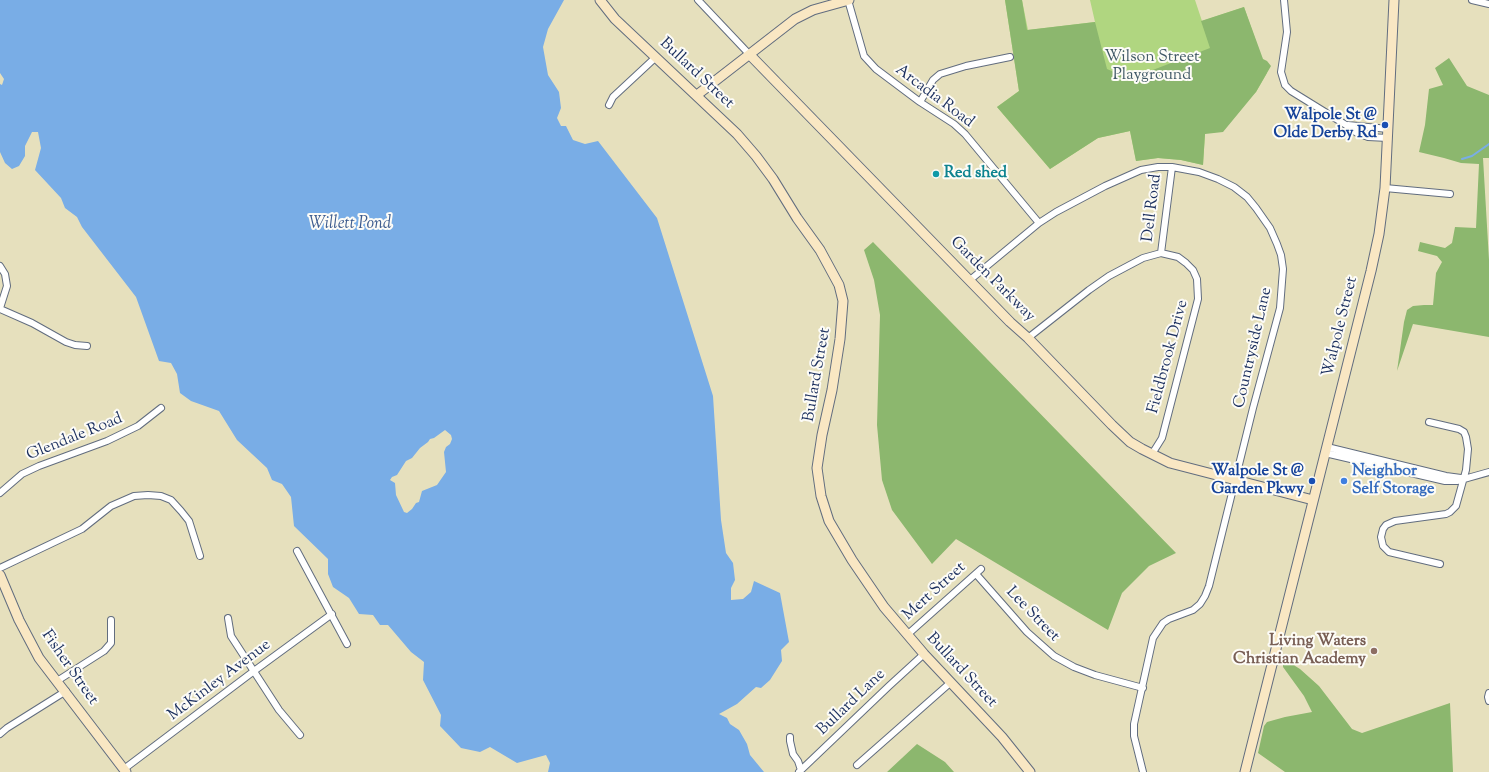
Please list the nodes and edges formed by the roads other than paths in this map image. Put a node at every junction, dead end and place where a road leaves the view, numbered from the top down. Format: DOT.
graph roads {
  1 [pos="600,0"];
  2 [pos="698,0"];
  3 [pos="848,0"];
  4 [pos="1284,0"];
  5 [pos="1394,0"];
  6 [pos="1472,0"];
  7 [pos="1489,4"];
  8 [pos="750,55"];
  9 [pos="656,57"];
  10 [pos="1010,57"];
  11 [pos="697,95"];
  12 [pos="920,102"];
  13 [pos="609,105"];
  14 [pos="1346,125"];
  15 [pos="1388,129"];
  16 [pos="1388,138"];
  17 [pos="1172,167"];
  18 [pos="1385,188"];
  19 [pos="1450,194"];
  20 [pos="1039,224"];
  21 [pos="1161,253"];
  22 [pos="0,266"];
  23 [pos="970,280"];
  24 [pos="0,308"];
  25 [pos="1028,338"];
  26 [pos="87,346"];
  27 [pos="161,408"];
  28 [pos="1429,422"];
  29 [pos="1326,450"];
  30 [pos="1152,454"];
  31 [pos="1489,472"];
  32 [pos="1465,478"];
  33 [pos="1236,480"];
  34 [pos="0,493"];
  35 [pos="1314,500"];
  36 [pos="298,551"];
  37 [pos="200,556"];
  38 [pos="1440,564"];
  39 [pos="0,568"];
  40 [pos="978,571"];
  41 [pos="0,575"];
  42 [pos="332,614"];
  43 [pos="228,618"];
  44 [pos="111,620"];
  45 [pos="907,635"];
  46 [pos="347,644"];
  47 [pos="924,654"];
  48 [pos="254,671"];
  49 [pos="57,681"];
  50 [pos="950,683"];
  51 [pos="1143,688"];
  52 [pos="66,691"];
  53 [pos="1489,693"];
  54 [pos="1489,701"];
  55 [pos="0,734"];
  56 [pos="300,735"];
  57 [pos="790,737"];
  58 [pos="857,765"];
  59 [pos="125,771"];
  60 [pos="800,771"];
  61 [pos="1030,772"];
  62 [pos="1143,772"];
  63 [pos="1245,772"];
  1 -- 9 [label="main road, Bullard Street"];
  2 -- 8 [label="street, Garden Parkway"];
  3 -- 8 [label="main road"];
  3 -- 12 [label="street, Arcadia Road"];
  4 -- 14 [label="street"];
  5 -- 15 [label="main road, Walpole Street"];
  6 -- 7 [label="street"];
  8 -- 11 [label="main road"];
  8 -- 23 [label="main road, Garden Parkway"];
  9 -- 11 [label="main road, Bullard Street"];
  9 -- 13 [label="street"];
  10 -- 12 [label="street"];
  11 -- 45 [label="main road, Bullard Street"];
  12 -- 20 [label="street, Arcadia Road"];
  14 -- 15 [label="street"];
  14 -- 16 [label="street"];
  15 -- 16 [label="main road, Walpole Street"];
  16 -- 18 [label="main road, Walpole Street"];
  17 -- 20 [label="street, Countryside Lane"];
  17 -- 21 [label="street, Dell Road"];
  17 -- 33 [label="street, Countryside Lane"];
  18 -- 19 [label="street"];
  18 -- 29 [label="main road, Walpole Street"];
  20 -- 23 [label="street, Countryside Lane"];
  21 -- 25 [label="street"];
  21 -- 30 [label="street, Fieldbrook Drive"];
  22 -- 24 [label="street"];
  23 -- 25 [label="main road, Garden Parkway"];
  24 -- 26 [label="street"];
  25 -- 30 [label="main road, Garden Parkway"];
  27 -- 34 [label="street, Glendale Road"];
  28 -- 32 [label="street"];
  29 -- 32 [label="street"];
  29 -- 35 [label="main road, Walpole Street"];
  30 -- 33 [label="main road, Garden Parkway"];
  31 -- 32 [label="street"];
  32 -- 38 [label="street"];
  33 -- 35 [label="main road, Garden Parkway"];
  33 -- 51 [label="street, Countryside Lane"];
  35 -- 63 [label="main road, Walpole Street"];
  36 -- 42 [label="street"];
  37 -- 39 [label="street"];
  40 -- 45 [label="street, Mert Street"];
  40 -- 51 [label="street, Lee Street"];
  41 -- 49 [label="main road, Fisher Street"];
  42 -- 46 [label="street"];
  42 -- 48 [label="street, McKinley Avenue"];
  43 -- 48 [label="street"];
  44 -- 49 [label="street"];
  45 -- 47 [label="main road, Bullard Street"];
  47 -- 50 [label="main road, Bullard Street"];
  47 -- 60 [label="street, Bullard Lane"];
  48 -- 56 [label="street"];
  48 -- 59 [label="street, McKinley Avenue"];
  49 -- 52 [label="main road, Fisher Street"];
  50 -- 58 [label="street"];
  50 -- 61 [label="main road, Bullard Street"];
  51 -- 62 [label="street, Countryside Lane"];
  52 -- 55 [label="street"];
  52 -- 59 [label="main road, Fisher Street"];
  53 -- 54 [label="street"];
  57 -- 60 [label="street"];
}
